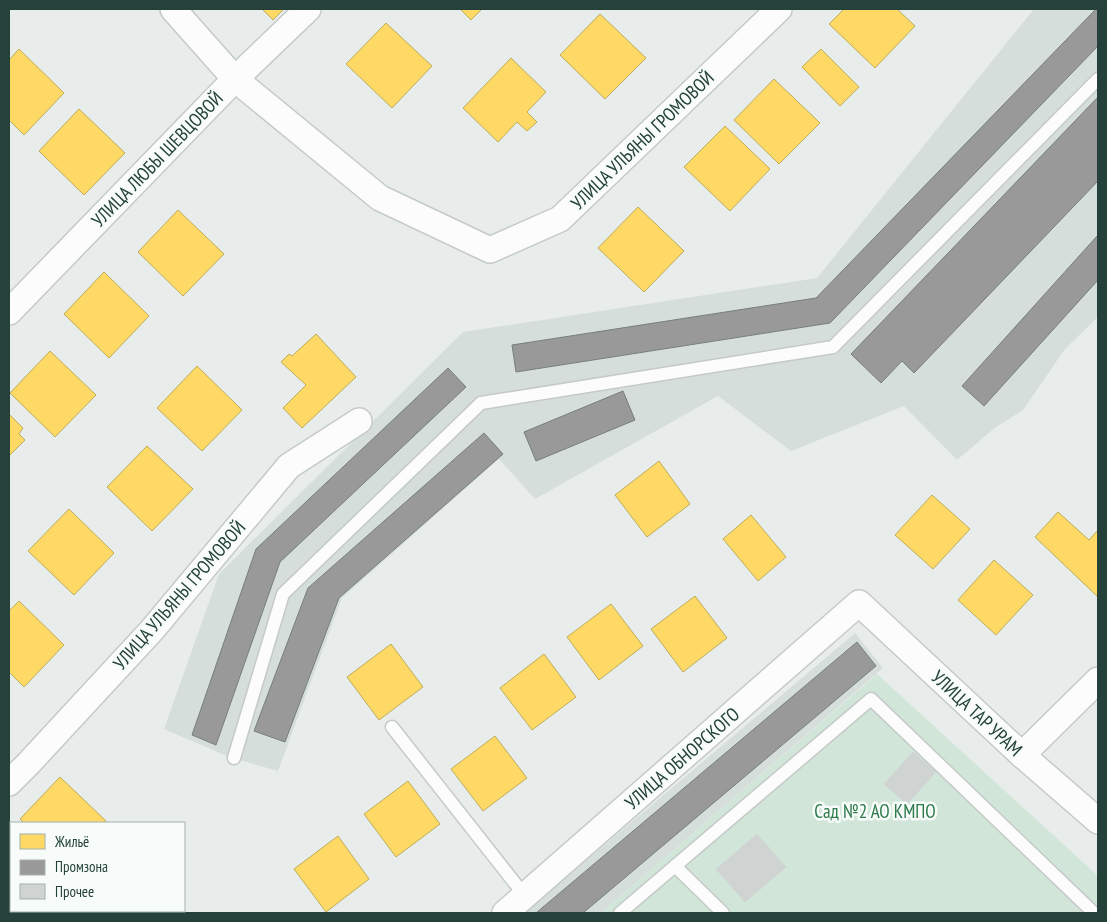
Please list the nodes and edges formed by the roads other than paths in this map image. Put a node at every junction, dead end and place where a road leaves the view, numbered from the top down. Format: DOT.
graph roads {
  1 [pos="173,9"];
  2 [pos="308,9"];
  3 [pos="779,9"];
  4 [pos="235,78"];
  5 [pos="1098,79"];
  6 [pos="9,312"];
  7 [pos="359,421"];
  8 [pos="859,603"];
  9 [pos="1098,680"];
  10 [pos="392,727"];
  11 [pos="1022,755"];
  12 [pos="234,758"];
  13 [pos="9,783"];
  14 [pos="1098,821"];
  15 [pos="675,866"];
  16 [pos="525,896"];
  17 [pos="505,913"];
  18 [pos="620,913"];
  19 [pos="722,913"];
  20 [pos="1094,913"];
  1 -- 4 [label="street"];
  2 -- 4 [label="street, УЛИЦА ЛЮБЫ ШЕВЦОВОЙ"];
  3 -- 4 [label="street, УЛИЦА УЛЬЯНЫ ГРОМОВОЙ"];
  4 -- 6 [label="street, УЛИЦА ЛЮБЫ ШЕВЦОВОЙ"];
  5 -- 12 [label="lane"];
  7 -- 13 [label="street, УЛИЦА УЛЬЯНЫ ГРОМОВОЙ"];
  8 -- 11 [label="street, УЛИЦА ТАР УРАМ"];
  8 -- 16 [label="street, УЛИЦА ОБНОРСКОГО"];
  9 -- 11 [label="street"];
  10 -- 16 [label="lane"];
  11 -- 14 [label="street, УЛИЦА ТАР УРАМ"];
  15 -- 18 [label="lane"];
  15 -- 19 [label="lane"];
  15 -- 20 [label="lane"];
  16 -- 17 [label="street, УЛИЦА ОБНОРСКОГО"];
}
